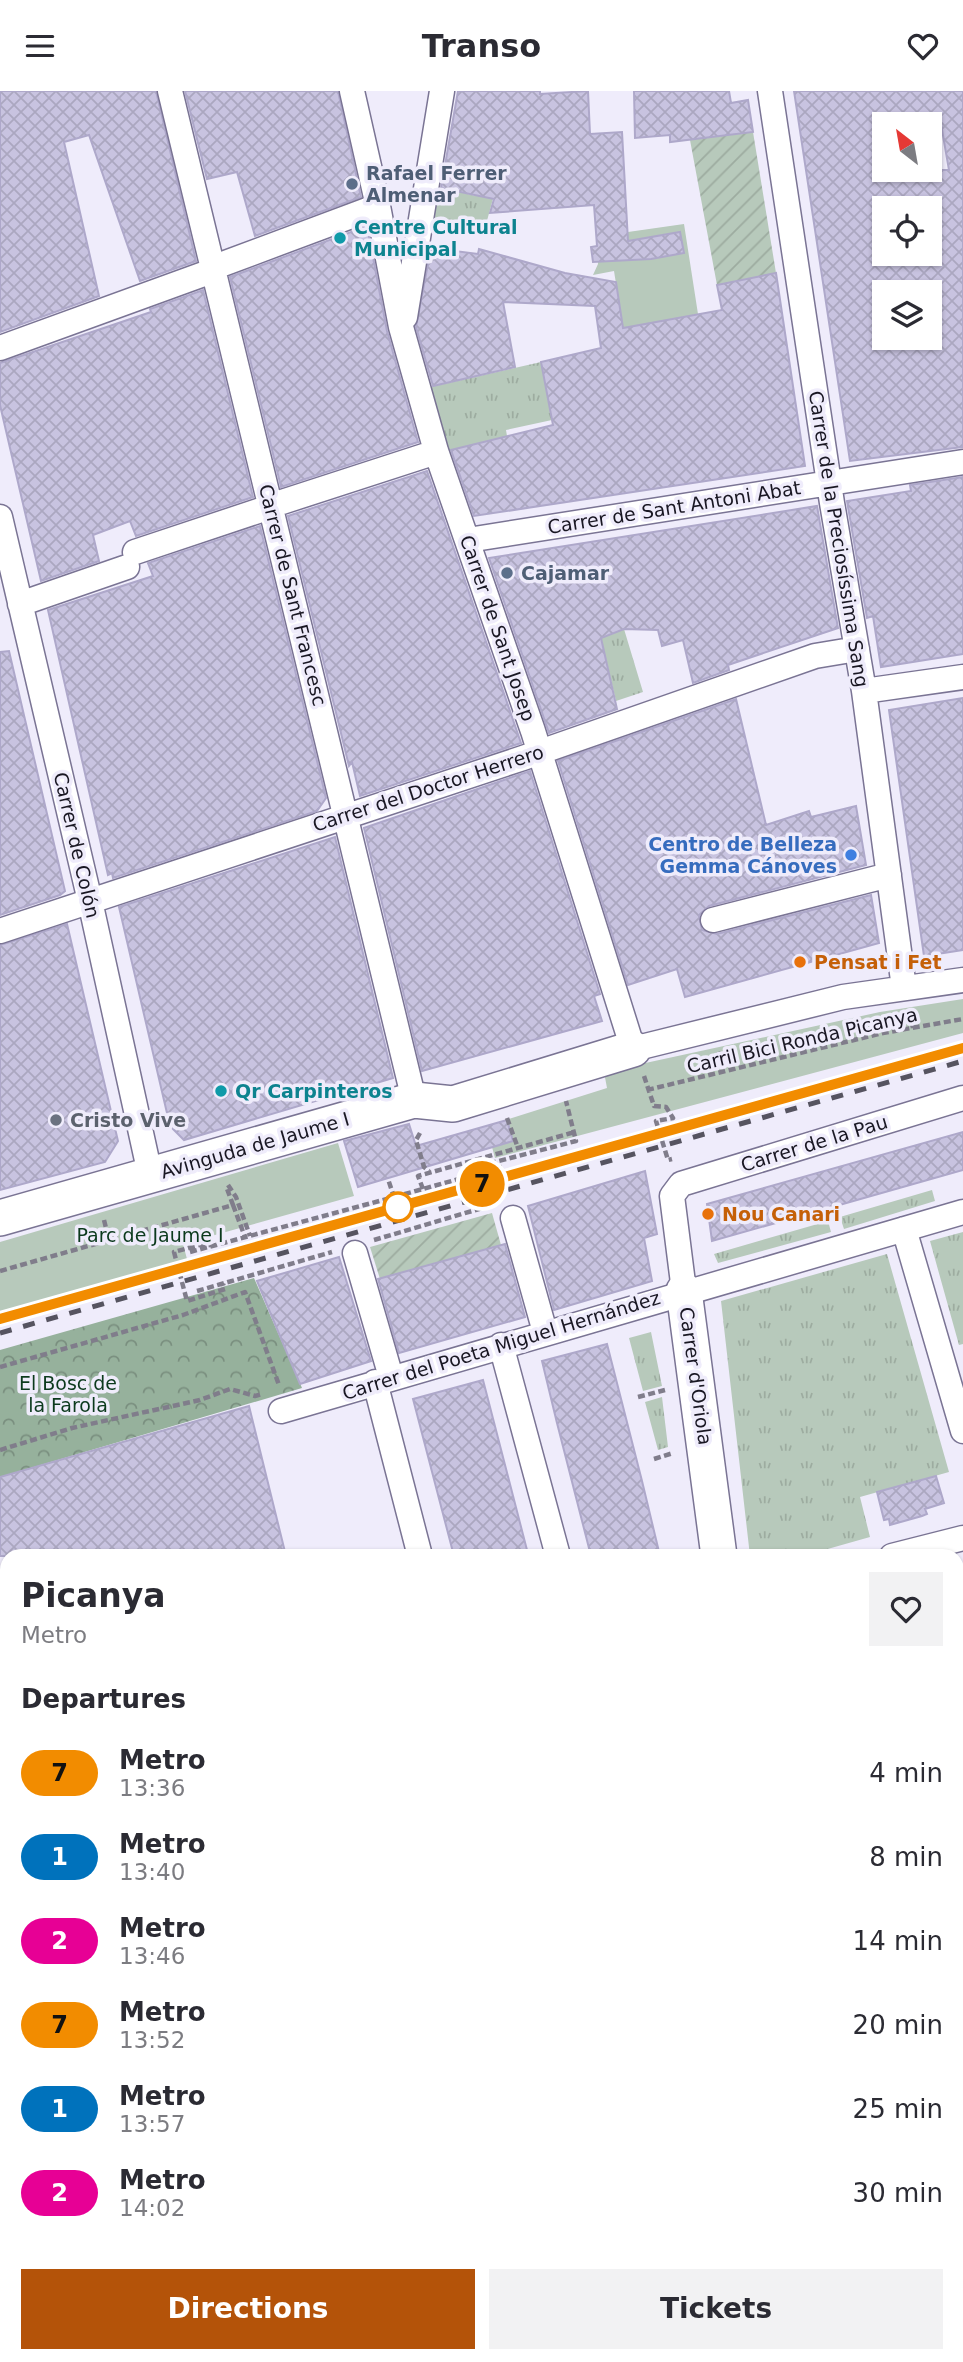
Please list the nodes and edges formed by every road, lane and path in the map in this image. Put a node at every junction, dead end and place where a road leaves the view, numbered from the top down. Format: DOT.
graph roads {
  1 [pos="170,91"];
  2 [pos="352,91"];
  3 [pos="442,91"];
  4 [pos="770,91"];
  5 [pos="370,209"];
  6 [pos="212,270"];
  7 [pos="401,327"];
  8 [pos="0,348"];
  9 [pos="430,454"];
  10 [pos="963,462"];
  11 [pos="829,484"];
  12 [pos="0,517"];
  13 [pos="468,540"];
  14 [pos="14,614"];
  15 [pos="857,649"];
  16 [pos="963,677"];
  17 [pos="864,691"];
  18 [pos="539,752"];
  19 [pos="347,814"];
  20 [pos="889,875"];
  21 [pos="90,901"];
  22 [pos="713,921"];
  23 [pos="0,931"];
  24 [pos="963,980"];
  25 [pos="904,988"];
  26 [pos="963,1019"];
  27 [pos="715,1045"];
  28 [pos="633,1049"];
  29 [pos="724,1072"];
  30 [pos="963,1098"];
  31 [pos="566,1100"];
  32 [pos="418,1115"];
  33 [pos="507,1117"];
  34 [pos="575,1132"];
  35 [pos="517,1148"];
  36 [pos="677,1157"];
  37 [pos="430,1172"];
  38 [pos="150,1174"];
  39 [pos="388,1179"];
  40 [pos="423,1189"];
  41 [pos="672,1196"];
  42 [pos="394,1197"];
  43 [pos="233,1205"];
  44 [pos="963,1212"];
  45 [pos="102,1214"];
  46 [pos="513,1218"];
  47 [pos="0,1219"];
  48 [pos="904,1229"];
  49 [pos="247,1237"];
  50 [pos="109,1240"];
  51 [pos="211,1247"];
  52 [pos="190,1252"];
  53 [pos="355,1253"];
  54 [pos="0,1271"];
  55 [pos="223,1284"];
  56 [pos="205,1289"];
  57 [pos="197,1291"];
  58 [pos="684,1291"];
  59 [pos="545,1332"];
  60 [pos="501,1345"];
  61 [pos="0,1367"];
  62 [pos="383,1380"];
  63 [pos="666,1390"];
  64 [pos="638,1397"];
  65 [pos="277,1399"];
  66 [pos="963,1431"];
  67 [pos="0,1450"];
  68 [pos="673,1453"];
  69 [pos="654,1459"];
  70 [pos="963,1538"];
  71 [pos="418,1549"];
  72 [pos="556,1549"];
  73 [pos="718,1549"];
  74 [pos="920,1549"];
  1 -- 6 [label="street, Carrer de Sant Francesc"];
  2 -- 7 [label="street, Carrer de Sant Josep"];
  3 -- 7 [label="street"];
  4 -- 11 [label="street, Carrer de la Preciosíssima Sang"];
  5 -- 6 [label="street"];
  6 -- 8 [label="street"];
  6 -- 19 [label="street, Carrer de Sant Francesc"];
  7 -- 13 [label="street, Carrer de Sant Josep"];
  9 -- 14 [label="street"];
  10 -- 11 [label="street, Carrer de Sant Antoni Abat"];
  11 -- 13 [label="street, Carrer de Sant Antoni Abat"];
  11 -- 15 [label="street, Carrer de la Preciosíssima Sang"];
  12 -- 14 [label="street, Carrer de Colón"];
  13 -- 18 [label="street, Carrer de Sant Josep"];
  14 -- 21 [label="street, Carrer de Colón"];
  15 -- 17 [label="street, Carrer de la Preciosíssima Sang"];
  15 -- 18 [label="street, Carrer del Doctor Herrero"];
  16 -- 17 [label="street"];
  17 -- 20 [label="street, Carrer de la Preciosíssima Sang"];
  18 -- 19 [label="street, Carrer del Doctor Herrero"];
  18 -- 28 [label="street, Carrer de Sant Josep"];
  19 -- 21 [label="street, Carrer del Doctor Herrero"];
  19 -- 32 [label="street, Carrer de Sant Francesc"];
  20 -- 22 [label="street"];
  20 -- 25 [label="street, Carrer de la Preciosíssima Sang"];
  21 -- 23 [label="street, Carrer del Doctor Herrero"];
  21 -- 38 [label="street, Carrer de Colón"];
  24 -- 25 [label="street"];
  25 -- 28 [label="street"];
  26 -- 29 [label="path, Carril Bici Ronda Picanya"];
  27 -- 29 [label="path"];
  28 -- 32 [label="street, Avinguda de Jaume I"];
  29 -- 36 [label="path, Carril Bici Ronda Picanya"];
  30 -- 41 [label="street, Carrer de la Pau"];
  31 -- 34 [label="path"];
  32 -- 37 [label="path"];
  32 -- 38 [label="street, Avinguda de Jaume I"];
  33 -- 35 [label="path"];
  34 -- 35 [label="path"];
  34 -- 40 [label="path"];
  35 -- 37 [label="path"];
  37 -- 40 [label="path"];
  38 -- 47 [label="street, Avinguda de Jaume I"];
  39 -- 42 [label="path"];
  40 -- 42 [label="path"];
  41 -- 58 [label="street, Carrer d'Oriola"];
  42 -- 49 [label="path"];
  43 -- 49 [label="path"];
  43 -- 49 [label="path"];
  43 -- 50 [label="path"];
  44 -- 48 [label="street, Carrer del Poeta Miguel Hernández"];
  45 -- 50 [label="path"];
  46 -- 59 [label="street"];
  48 -- 58 [label="street, Carrer del Poeta Miguel Hernández"];
  48 -- 66 [label="street"];
  49 -- 51 [label="path"];
  50 -- 54 [label="path"];
  51 -- 52 [label="path"];
  51 -- 55 [label="path"];
  53 -- 62 [label="street"];
  56 -- 57 [label="path"];
  58 -- 59 [label="street, Carrer del Poeta Miguel Hernández"];
  58 -- 73 [label="street, Carrer d'Oriola"];
  59 -- 60 [label="street, Carrer del Poeta Miguel Hernández"];
  60 -- 62 [label="street, Carrer del Poeta Miguel Hernández"];
  60 -- 72 [label="street"];
  61 -- 65 [label="path"];
  62 -- 65 [label="street, Carrer del Poeta Miguel Hernández"];
  62 -- 71 [label="street"];
  63 -- 64 [label="path"];
  65 -- 67 [label="path"];
  68 -- 69 [label="path"];
  70 -- 74 [label="street"];
}
